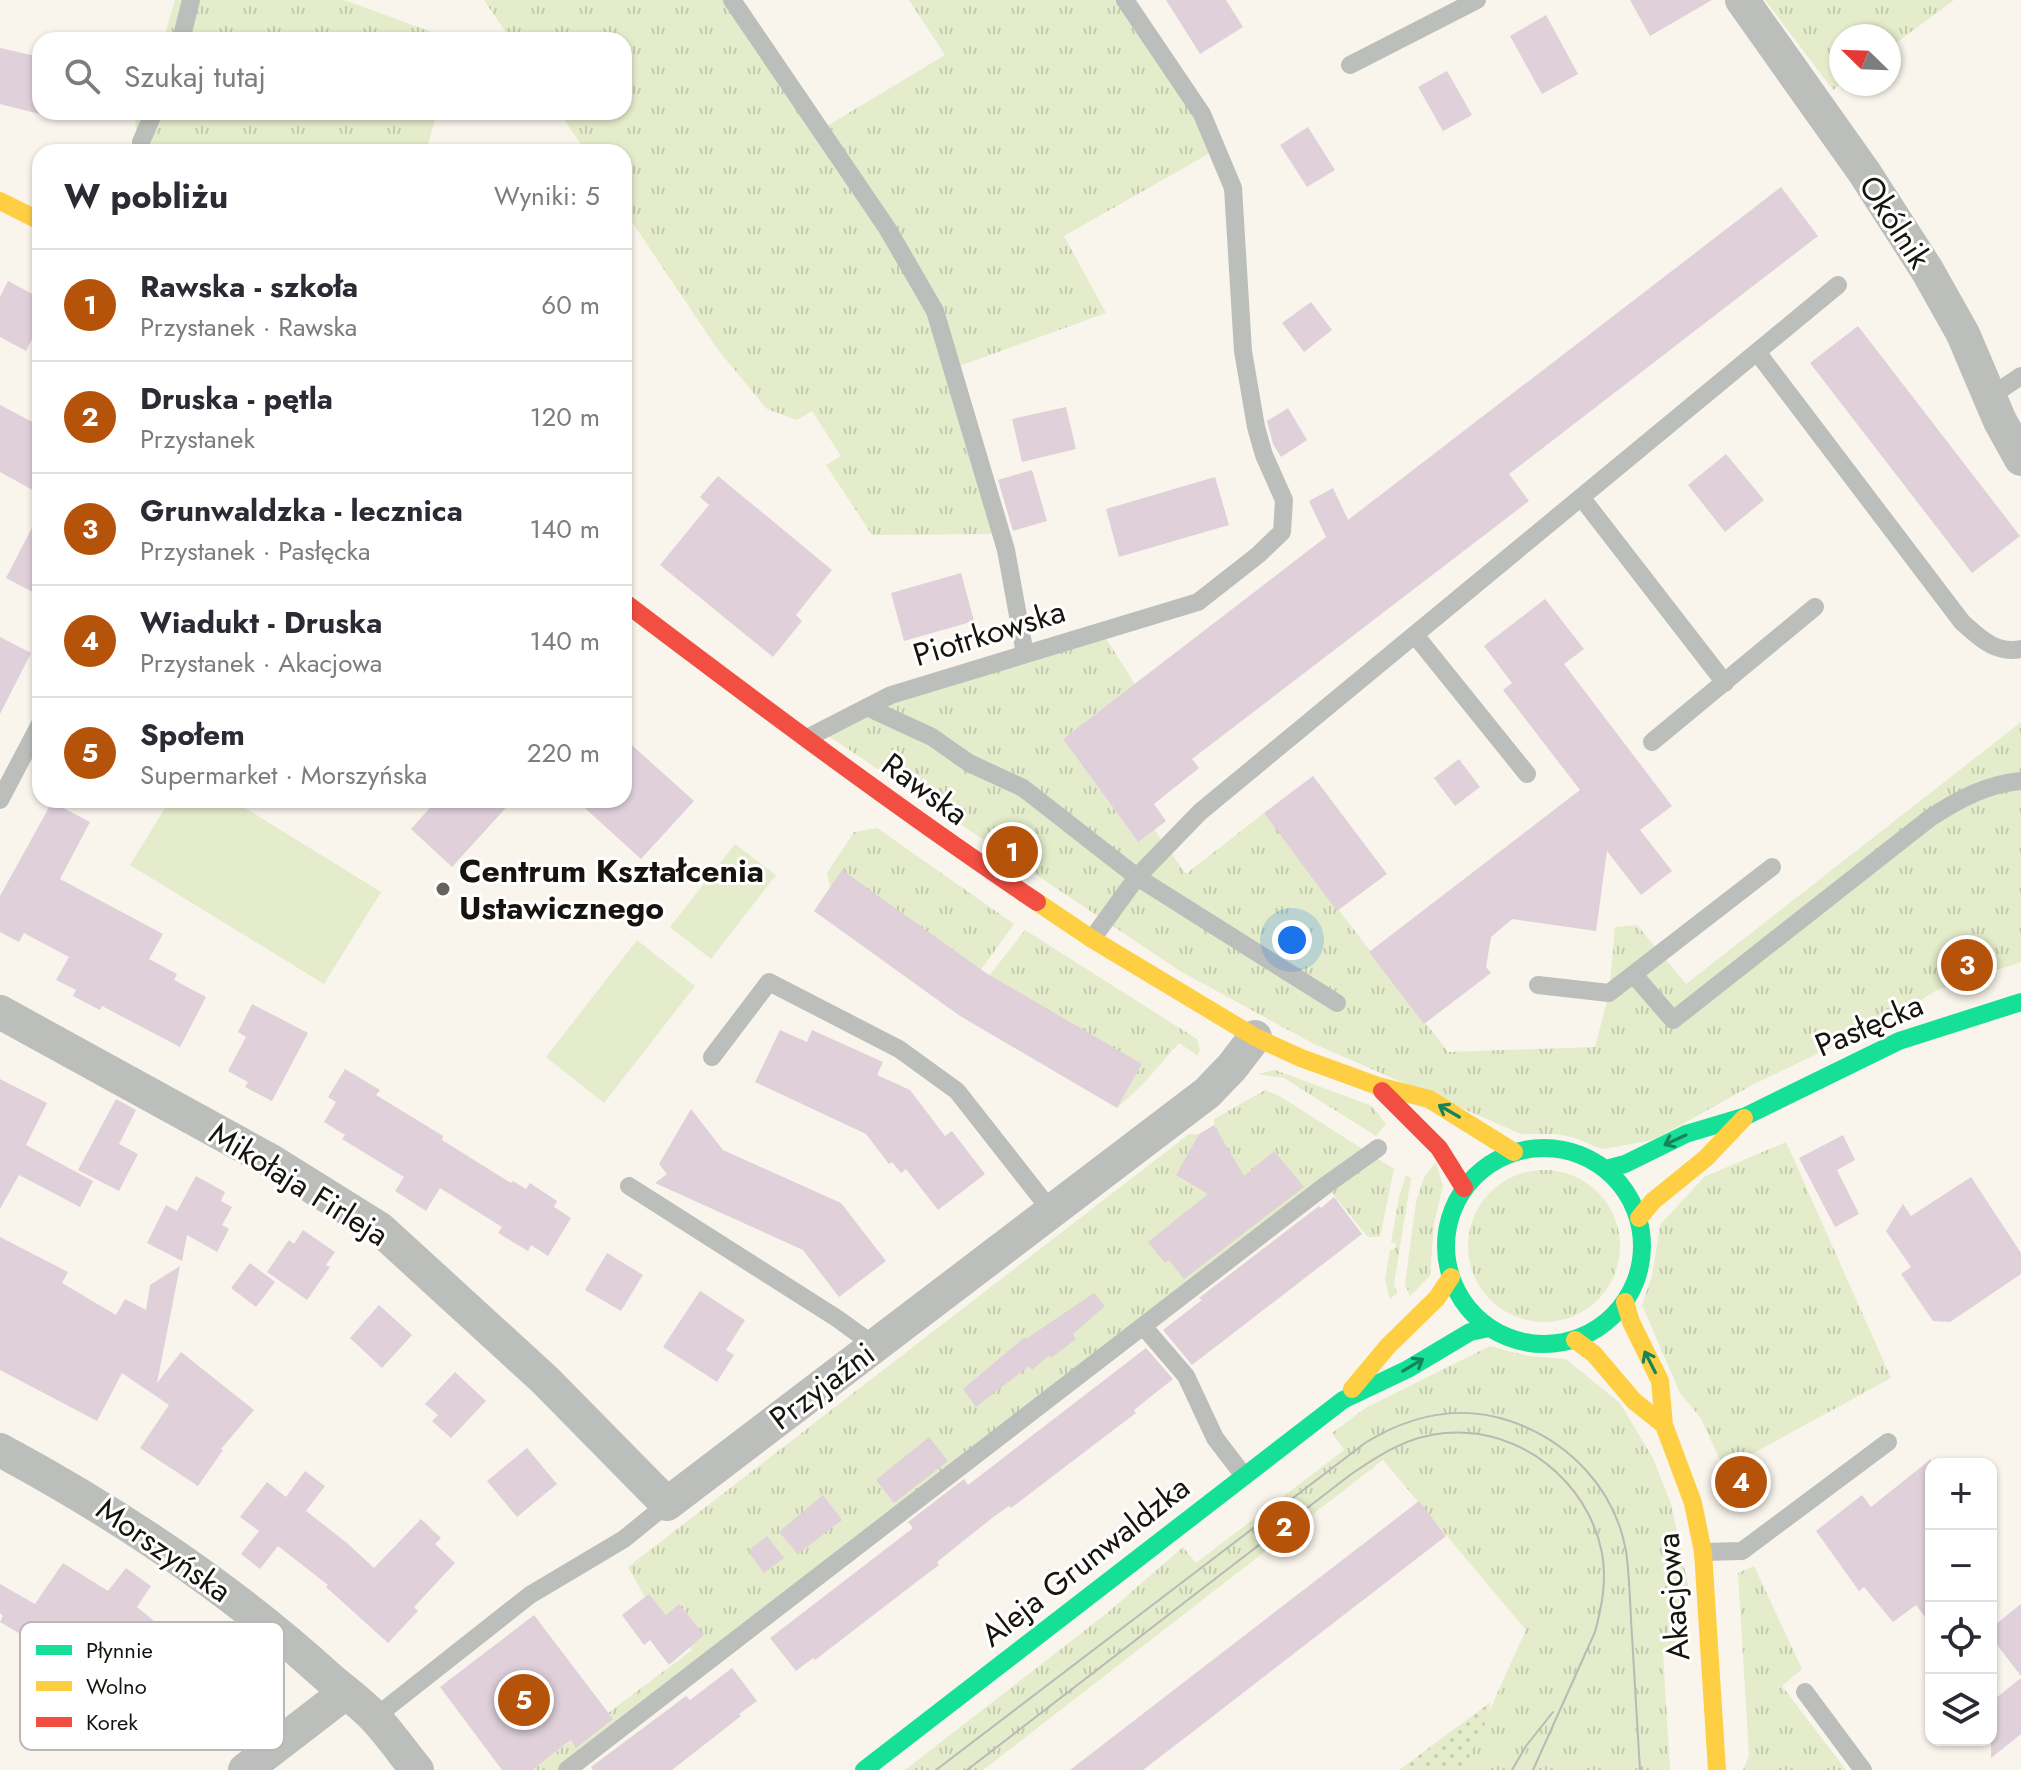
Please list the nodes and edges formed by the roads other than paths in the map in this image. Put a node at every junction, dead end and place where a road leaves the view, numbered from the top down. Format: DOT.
graph roads {
  1 [pos="191,0"];
  2 [pos="732,0"];
  3 [pos="1125,0"];
  4 [pos="1477,0"];
  5 [pos="1742,0"];
  6 [pos="183,32"];
  7 [pos="1350,65"];
  8 [pos="151,120"];
  9 [pos="141,142"];
  10 [pos="0,201"];
  11 [pos="32,217"];
  12 [pos="1838,285"];
  13 [pos="1757,352"];
  14 [pos="2021,376"];
  15 [pos="1991,396"];
  16 [pos="2021,459"];
  17 [pos="1581,497"];
  18 [pos="1815,607"];
  19 [pos="632,608"];
  20 [pos="1415,635"];
  21 [pos="2021,649"];
  22 [pos="1025,654"];
  23 [pos="1725,683"];
  24 [pos="867,707"];
  25 [pos="32,739"];
  26 [pos="805,739"];
  27 [pos="1652,742"];
  28 [pos="1527,774"];
  29 [pos="2021,781"];
  30 [pos="0,800"];
  31 [pos="1772,867"];
  32 [pos="1137,877"];
  33 [pos="1092,939"];
  34 [pos="1634,975"];
  35 [pos="1538,985"];
  36 [pos="2021,1002"];
  37 [pos="1337,1003"];
  38 [pos="0,1012"];
  39 [pos="1255,1037"];
  40 [pos="712,1057"];
  41 [pos="1378,1086"];
  42 [pos="1746,1116"];
  43 [pos="1378,1148"];
  44 [pos="1514,1152"];
  45 [pos="1606,1169"];
  46 [pos="629,1186"];
  47 [pos="1464,1188"];
  48 [pos="1052,1212"];
  49 [pos="1639,1218"];
  50 [pos="1451,1277"];
  51 [pos="1625,1302"];
  52 [pos="1143,1326"];
  53 [pos="1489,1328"];
  54 [pos="1575,1340"];
  55 [pos="875,1346"];
  56 [pos="1343,1400"];
  57 [pos="1664,1425"];
  58 [pos="1888,1442"];
  59 [pos="0,1450"];
  60 [pos="1244,1476"];
  61 [pos="667,1504"];
  62 [pos="1703,1552"];
  63 [pos="265,1622"];
  64 [pos="284,1637"];
  65 [pos="1805,1692"];
  66 [pos="345,1693"];
  67 [pos="374,1718"];
  68 [pos="284,1740"];
  69 [pos="271,1750"];
  70 [pos="245,1770"];
  71 [pos="417,1770"];
  72 [pos="567,1770"];
  73 [pos="864,1770"];
  74 [pos="1717,1770"];
  75 [pos="1863,1770"];
  1 -- 6 [label="lane"];
  2 -- 22 [label="lane"];
  3 -- 22 [label="lane, Piotrkowska"];
  4 -- 7 [label="lane"];
  5 -- 15 [label="street, Okólnik"];
  8 -- 9 [label="lane"];
  10 -- 11 [label="main road"];
  12 -- 13 [label="lane"];
  13 -- 17 [label="lane"];
  13 -- 21 [label="lane"];
  14 -- 15 [label="lane"];
  15 -- 16 [label="street, Okólnik"];
  17 -- 20 [label="lane"];
  17 -- 23 [label="lane"];
  18 -- 23 [label="lane"];
  19 -- 26 [label="main road, Rawska"];
  20 -- 28 [label="lane"];
  20 -- 32 [label="lane"];
  22 -- 24 [label="lane, Piotrkowska"];
  23 -- 27 [label="lane"];
  24 -- 26 [label="lane, Piotrkowska"];
  24 -- 32 [label="lane"];
  25 -- 30 [label="lane"];
  26 -- 33 [label="main road, Rawska"];
  29 -- 34 [label="lane"];
  31 -- 34 [label="lane"];
  32 -- 33 [label="lane"];
  32 -- 37 [label="lane"];
  33 -- 39 [label="main road, Rawska"];
  34 -- 35 [label="lane"];
  36 -- 42 [label="main road, Pasłęcka"];
  38 -- 61 [label="street, Mikołaja Firleja"];
  39 -- 41 [label="main road, Rawska"];
  39 -- 48 [label="street, Przyjaźni"];
  40 -- 48 [label="lane"];
  44 -- 41 [label="main road, Rawska, one-way"];
  41 -- 47 [label="main road, Rawska"];
  42 -- 45 [label="main road, Pasłęcka, one-way"];
  42 -- 49 [label="main road, Pasłęcka"];
  43 -- 52 [label="lane"];
  44 -- 45 [label="main road"];
  44 -- 47 [label="main road"];
  45 -- 49 [label="main road"];
  46 -- 55 [label="lane"];
  47 -- 50 [label="main road"];
  48 -- 55 [label="street, Przyjaźni"];
  49 -- 51 [label="main road"];
  50 -- 53 [label="main road"];
  50 -- 56 [label="main road, Aleja Grunwaldzka"];
  51 -- 54 [label="main road"];
  57 -- 51 [label="main road, Akacjowa, one-way"];
  52 -- 60 [label="lane"];
  52 -- 72 [label="lane"];
  53 -- 54 [label="main road"];
  56 -- 53 [label="main road, Aleja Grunwaldzka, one-way"];
  54 -- 57 [label="main road, Akacjowa"];
  55 -- 61 [label="street, Przyjaźni"];
  56 -- 60 [label="main road, Aleja Grunwaldzka"];
  57 -- 62 [label="main road, Akacjowa"];
  58 -- 62 [label="lane"];
  59 -- 63 [label="street, Morszyńska"];
  60 -- 73 [label="main road, Aleja Grunwaldzka"];
  61 -- 67 [label="lane, Przyjaźni"];
  62 -- 74 [label="main road, Akacjowa"];
  64 -- 66 [label="street, Morszyńska"];
  65 -- 75 [label="lane"];
  66 -- 67 [label="street, Morszyńska"];
  66 -- 68 [label="street"];
  67 -- 71 [label="street, Morszyńska"];
  69 -- 70 [label="street"];
}
